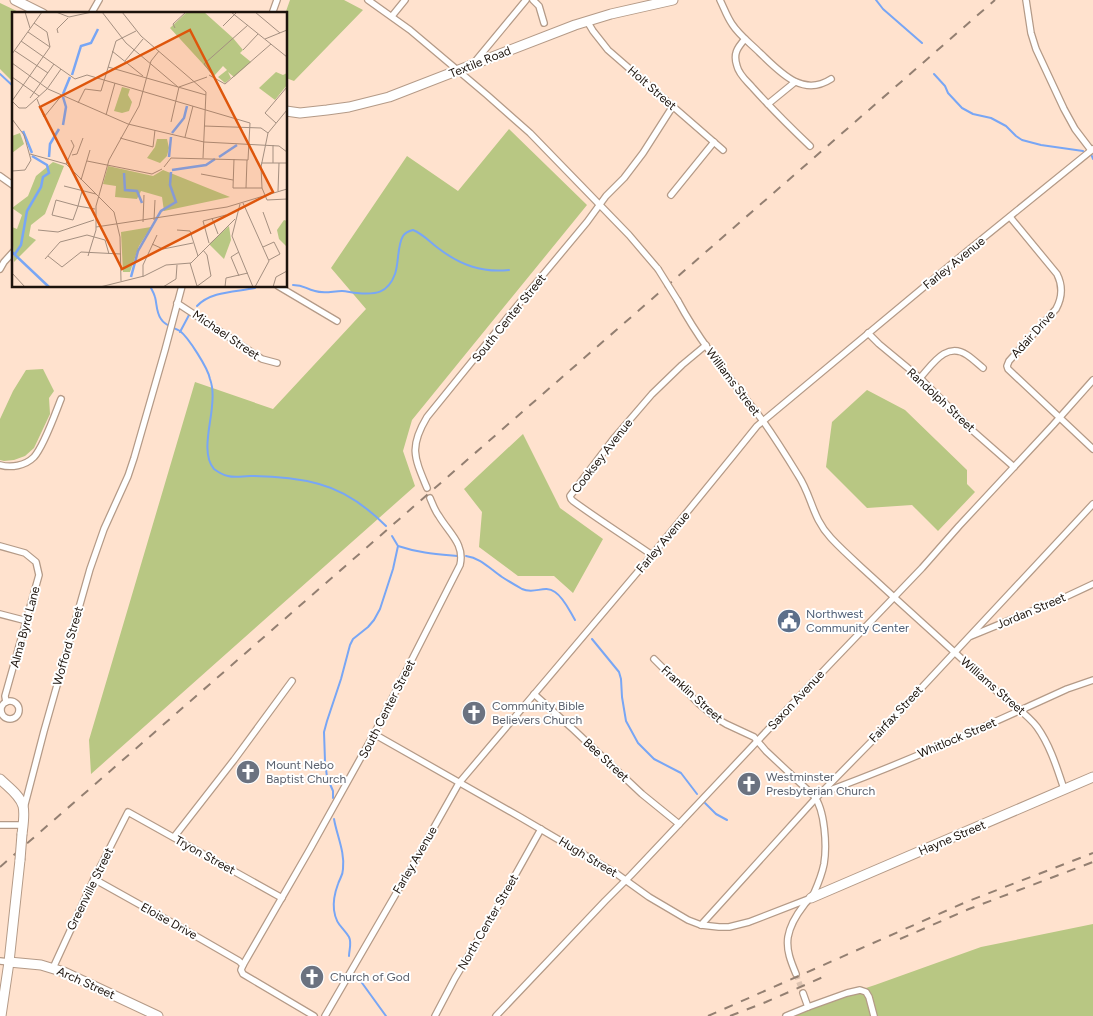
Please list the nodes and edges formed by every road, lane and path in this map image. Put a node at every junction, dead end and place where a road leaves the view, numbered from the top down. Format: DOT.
graph roads {
  1 [pos="15,0"];
  2 [pos="99,0"];
  3 [pos="277,0"];
  4 [pos="368,0"];
  5 [pos="405,0"];
  6 [pos="526,0"];
  7 [pos="533,0"];
  8 [pos="673,0"];
  9 [pos="720,0"];
  10 [pos="1026,0"];
  11 [pos="39,12"];
  12 [pos="92,12"];
  13 [pos="273,12"];
  14 [pos="392,16"];
  15 [pos="587,21"];
  16 [pos="544,24"];
  17 [pos="745,39"];
  18 [pos="471,65"];
  19 [pos="458,71"];
  20 [pos="831,79"];
  21 [pos="795,82"];
  22 [pos="768,104"];
  23 [pos="674,106"];
  24 [pos="288,111"];
  25 [pos="714,142"];
  26 [pos="810,146"];
  27 [pos="723,150"];
  28 [pos="1092,150"];
  29 [pos="0,176"];
  30 [pos="12,185"];
  31 [pos="670,195"];
  32 [pos="599,205"];
  33 [pos="1010,217"];
  34 [pos="12,254"];
  35 [pos="0,269"];
  36 [pos="181,288"];
  37 [pos="281,288"];
  38 [pos="177,303"];
  39 [pos="337,321"];
  40 [pos="868,333"];
  41 [pos="706,345"];
  42 [pos="278,363"];
  43 [pos="983,368"];
  44 [pos="920,378"];
  45 [pos="1093,380"];
  46 [pos="61,399"];
  47 [pos="1060,418"];
  48 [pos="762,421"];
  49 [pos="1093,449"];
  50 [pos="0,465"];
  51 [pos="1014,467"];
  52 [pos="427,488"];
  53 [pos="430,498"];
  54 [pos="1093,504"];
  55 [pos="0,546"];
  56 [pos="652,555"];
  57 [pos="1093,584"];
  58 [pos="894,597"];
  59 [pos="0,614"];
  60 [pos="27,621"];
  61 [pos="968,638"];
  62 [pos="954,652"];
  63 [pos="654,659"];
  64 [pos="1093,680"];
  65 [pos="292,681"];
  66 [pos="534,694"];
  67 [pos="6,702"];
  68 [pos="1020,711"];
  69 [pos="374,734"];
  70 [pos="757,741"];
  71 [pos="1093,777"];
  72 [pos="0,779"];
  73 [pos="459,783"];
  74 [pos="1064,789"];
  75 [pos="818,796"];
  76 [pos="24,808"];
  77 [pos="128,812"];
  78 [pos="679,824"];
  79 [pos="0,825"];
  80 [pos="541,829"];
  81 [pos="23,830"];
  82 [pos="174,837"];
  83 [pos="94,879"];
  84 [pos="626,880"];
  85 [pos="282,898"];
  86 [pos="811,898"];
  87 [pos="701,925"];
  88 [pos="5,961"];
  89 [pos="243,965"];
  90 [pos="53,968"];
  91 [pos="796,974"];
  92 [pos="803,993"];
  93 [pos="808,1007"];
  94 [pos="0,1016"];
  95 [pos="158,1016"];
  96 [pos="314,1016"];
  97 [pos="325,1016"];
  98 [pos="435,1016"];
  99 [pos="496,1016"];
  100 [pos="786,1016"];
  101 [pos="874,1016"];
  1 -- 11 [label="street"];
  2 -- 12 [label="street"];
  3 -- 13 [label="street"];
  4 -- 14 [label="street, Williams Street"];
  5 -- 14 [label="street"];
  6 -- 18 [label="street"];
  7 -- 16 [label="street"];
  8 -- 15 [label="street, Textile Road"];
  9 -- 17 [label="street"];
  10 -- 28 [label="street"];
  14 -- 19 [label="street, Williams Street"];
  15 -- 18 [label="street, Textile Road"];
  15 -- 23 [label="street, Holt Street"];
  17 -- 21 [label="street"];
  17 -- 22 [label="street"];
  18 -- 19 [label="street, Textile Road"];
  19 -- 24 [label="street, Textile Road"];
  19 -- 32 [label="street, Williams Street"];
  20 -- 21 [label="street"];
  21 -- 22 [label="street"];
  22 -- 26 [label="street"];
  23 -- 25 [label="street, Holt Street"];
  23 -- 32 [label="street, South Center Street"];
  25 -- 27 [label="street, Holt Street"];
  25 -- 31 [label="street"];
  28 -- 33 [label="street, Farley Avenue"];
  29 -- 30 [label="street"];
  32 -- 41 [label="street, Williams Street, bridge"];
  32 -- 52 [label="street, South Center Street"];
  33 -- 40 [label="street, Farley Avenue"];
  33 -- 47 [label="street, Adair Drive"];
  34 -- 35 [label="street"];
  36 -- 38 [label="street, Wofford Street"];
  37 -- 39 [label="street"];
  38 -- 42 [label="street, Michael Street"];
  38 -- 76 [label="street, Wofford Street"];
  40 -- 44 [label="street, Randolph Street"];
  40 -- 48 [label="street, Farley Avenue"];
  41 -- 48 [label="street, Williams Street"];
  41 -- 56 [label="street, Cooksey Avenue"];
  43 -- 44 [label="street"];
  44 -- 51 [label="street, Randolph Street"];
  45 -- 47 [label="street, Saxon Avenue"];
  46 -- 50 [label="street"];
  47 -- 49 [label="street"];
  47 -- 51 [label="street, Saxon Avenue"];
  48 -- 56 [label="street, Farley Avenue"];
  48 -- 58 [label="street, Williams Street"];
  51 -- 58 [label="street, Saxon Avenue"];
  53 -- 69 [label="street, South Center Street"];
  54 -- 61 [label="street, Fairfax Street"];
  55 -- 60 [label="street, Alma Byrd Lane"];
  56 -- 66 [label="street, Farley Avenue"];
  57 -- 61 [label="street, Jordan Street"];
  58 -- 62 [label="street, Williams Street"];
  58 -- 70 [label="street, Saxon Avenue"];
  59 -- 60 [label="street"];
  60 -- 67 [label="street, Alma Byrd Lane"];
  61 -- 62 [label="street, Fairfax Street"];
  62 -- 68 [label="street, Williams Street"];
  62 -- 75 [label="street, Fairfax Street"];
  63 -- 70 [label="street, Franklin Street"];
  64 -- 68 [label="street, Whitlock Street"];
  65 -- 82 [label="street"];
  66 -- 73 [label="street, Farley Avenue"];
  66 -- 78 [label="street, Bee Street"];
  68 -- 74 [label="street, Williams Street"];
  68 -- 75 [label="street, Whitlock Street"];
  69 -- 73 [label="street, Hugh Street"];
  69 -- 85 [label="street, South Center Street"];
  70 -- 75 [label="street, Franklin Street"];
  70 -- 78 [label="street, Saxon Avenue"];
  71 -- 74 [label="street, Hayne Street"];
  72 -- 76 [label="street"];
  73 -- 80 [label="street, Hugh Street"];
  73 -- 97 [label="street, Farley Avenue"];
  74 -- 86 [label="street, Hayne Street"];
  75 -- 86 [label="street"];
  75 -- 87 [label="street, Fairfax Street"];
  76 -- 81 [label="street, Wofford Street"];
  77 -- 82 [label="street, Tryon Street"];
  77 -- 83 [label="street, Greenville Street"];
  78 -- 84 [label="street, Saxon Avenue"];
  79 -- 81 [label="street"];
  80 -- 84 [label="street, Hugh Street"];
  80 -- 98 [label="street, North Center Street"];
  81 -- 88 [label="street, Wofford Street, bridge"];
  82 -- 85 [label="street, Tryon Street"];
  83 -- 89 [label="street, Eloise Drive"];
  83 -- 90 [label="street, Greenville Street"];
  84 -- 87 [label="street, Hugh Street"];
  84 -- 99 [label="street, Saxon Avenue"];
  85 -- 89 [label="street, South Center Street"];
  86 -- 87 [label="street, Hugh Street"];
  86 -- 91 [label="street"];
  88 -- 90 [label="street, Arch Street"];
  88 -- 94 [label="street, Wofford Street"];
  89 -- 96 [label="street"];
  90 -- 95 [label="street, Arch Street"];
  92 -- 93 [label="street"];
  93 -- 100 [label="street"];
  93 -- 101 [label="street"];
}
